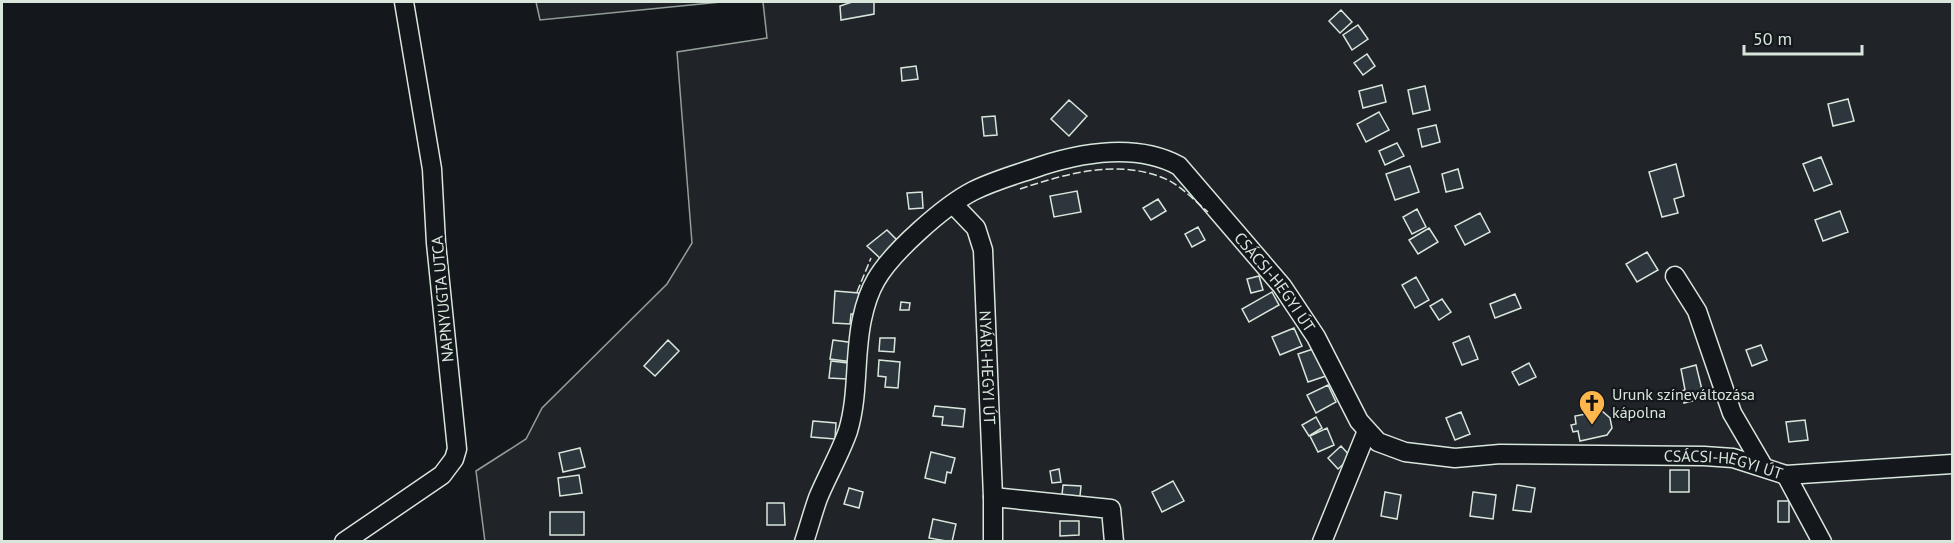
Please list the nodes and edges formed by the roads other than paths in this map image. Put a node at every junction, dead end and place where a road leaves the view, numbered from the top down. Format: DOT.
graph roads {
  1 [pos="404,2"];
  2 [pos="953,204"];
  3 [pos="1675,276"];
  4 [pos="1367,431"];
  5 [pos="1953,464"];
  6 [pos="1763,466"];
  7 [pos="1786,475"];
  8 [pos="993,497"];
  9 [pos="344,542"];
  10 [pos="804,542"];
  11 [pos="993,542"];
  12 [pos="1114,542"];
  13 [pos="1322,542"];
  14 [pos="1822,542"];
  1 -- 9 [label="street, NAPNYUGTA UTCA"];
  2 -- 4 [label="street, CSÁCSI-HEGYI ÚT"];
  2 -- 8 [label="street, NYÁRI-HEGYI ÚT"];
  2 -- 10 [label="street, CSÁCSI-HEGYI ÚT"];
  3 -- 6 [label="street"];
  4 -- 6 [label="street, CSÁCSI-HEGYI ÚT"];
  4 -- 13 [label="street"];
  5 -- 7 [label="street, CSÁCSI-HEGYI ÚT"];
  6 -- 7 [label="street, CSÁCSI-HEGYI ÚT"];
  7 -- 14 [label="street"];
  8 -- 11 [label="street, NYÁRI-HEGYI ÚT"];
  8 -- 12 [label="street"];
}
